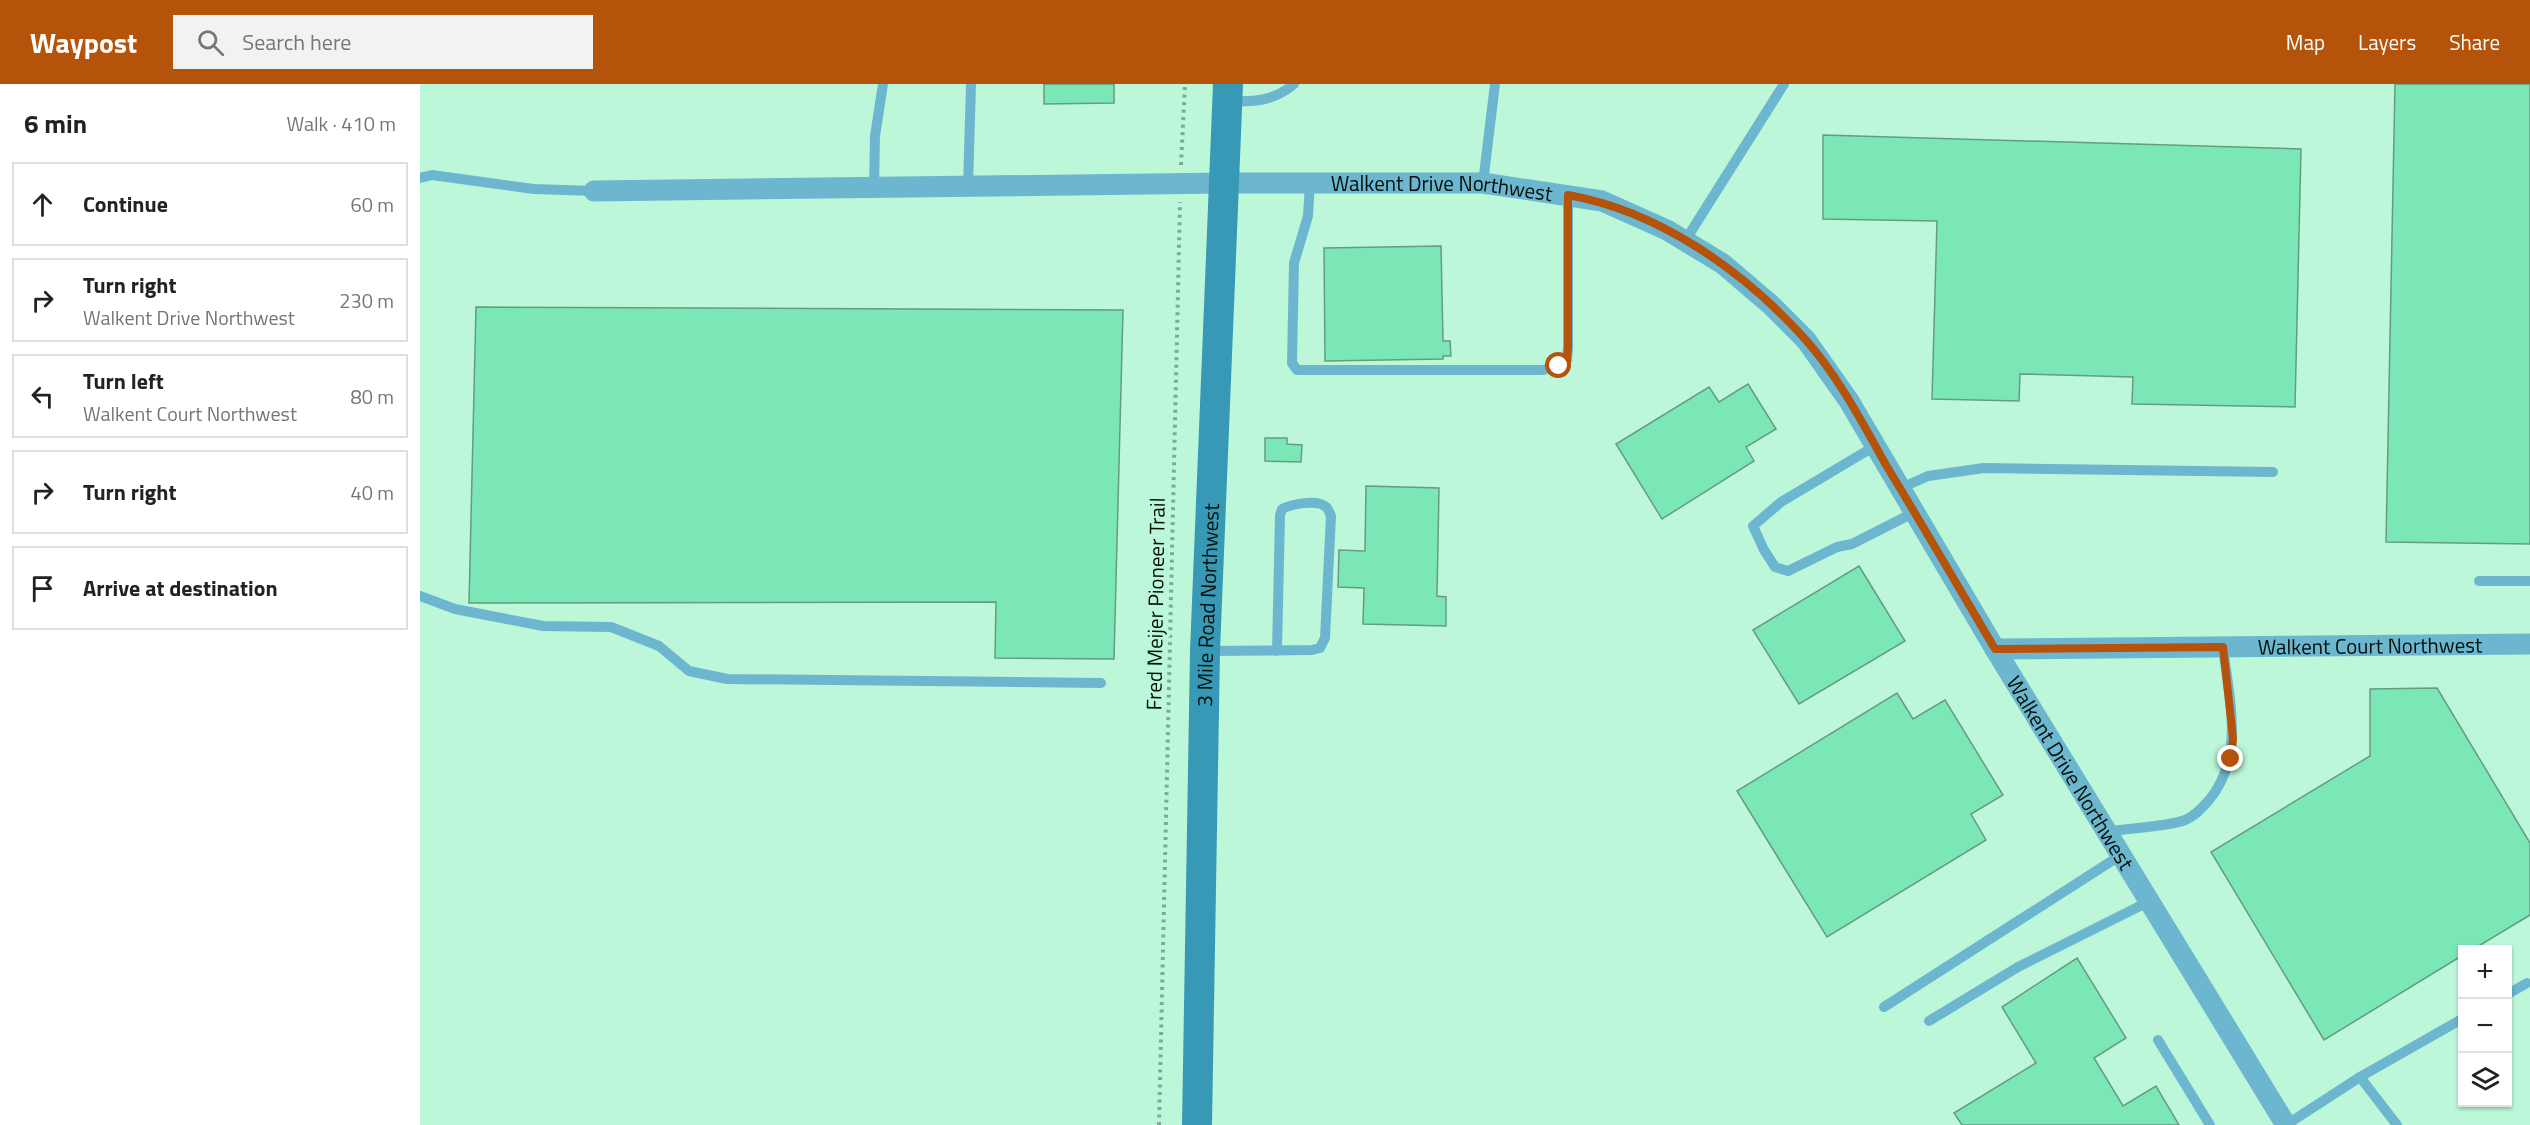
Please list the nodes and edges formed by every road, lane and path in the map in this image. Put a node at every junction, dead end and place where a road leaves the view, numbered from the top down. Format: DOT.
graph roads {
  1 [pos="883,84"];
  2 [pos="971,84"];
  3 [pos="1185,84"];
  4 [pos="1294,84"];
  5 [pos="1495,84"];
  6 [pos="1784,84"];
  7 [pos="1228,92"];
  8 [pos="420,178"];
  9 [pos="1225,183"];
  10 [pos="1310,183"];
  11 [pos="1483,183"];
  12 [pos="1181,184"];
  13 [pos="968,187"];
  14 [pos="874,188"];
  15 [pos="594,191"];
  16 [pos="1568,195"];
  17 [pos="1684,241"];
  18 [pos="1875,446"];
  19 [pos="2273,472"];
  20 [pos="1900,488"];
  21 [pos="1914,512"];
  22 [pos="2479,581"];
  23 [pos="2530,581"];
  24 [pos="420,596"];
  25 [pos="2530,644"];
  26 [pos="2223,647"];
  27 [pos="1995,649"];
  28 [pos="1205,651"];
  29 [pos="1277,651"];
  30 [pos="1101,683"];
  31 [pos="2107,832"];
  32 [pos="2121,855"];
  33 [pos="2150,901"];
  34 [pos="2527,983"];
  35 [pos="2512,992"];
  36 [pos="1884,1007"];
  37 [pos="1929,1021"];
  38 [pos="2458,1022"];
  39 [pos="2158,1040"];
  40 [pos="2360,1077"];
  41 [pos="1159,1125"];
  42 [pos="1197,1125"];
  43 [pos="2210,1125"];
  44 [pos="2286,1125"];
  45 [pos="2397,1125"];
  1 -- 14 [label="lane"];
  2 -- 13 [label="lane"];
  3 -- 12 [label="path, Fred Meijer Pioneer Trail"];
  4 -- 7 [label="lane"];
  5 -- 11 [label="lane"];
  6 -- 17 [label="lane"];
  7 -- 9 [label="main road, 3 Mile Road Northwest"];
  8 -- 15 [label="lane"];
  9 -- 10 [label="street, Walkent Drive Northwest"];
  9 -- 12 [label="street, Walkent Drive Northwest"];
  9 -- 28 [label="main road, 3 Mile Road Northwest"];
  10 -- 11 [label="street, Walkent Drive Northwest"];
  10 -- 16 [label="lane"];
  11 -- 16 [label="street, Walkent Drive Northwest"];
  12 -- 13 [label="street, Walkent Drive Northwest"];
  12 -- 41 [label="path, Fred Meijer Pioneer Trail"];
  13 -- 14 [label="street, Walkent Drive Northwest"];
  14 -- 15 [label="street, Walkent Drive Northwest"];
  16 -- 17 [label="street, Walkent Drive Northwest"];
  17 -- 18 [label="street, Walkent Drive Northwest"];
  18 -- 20 [label="street, Walkent Drive Northwest"];
  18 -- 21 [label="lane"];
  19 -- 20 [label="lane"];
  20 -- 21 [label="street, Walkent Drive Northwest"];
  21 -- 27 [label="street, Walkent Drive Northwest"];
  22 -- 23 [label="lane"];
  24 -- 30 [label="lane"];
  25 -- 26 [label="street, Walkent Court Northwest"];
  26 -- 27 [label="street, Walkent Court Northwest"];
  26 -- 31 [label="lane"];
  27 -- 31 [label="street, Walkent Drive Northwest"];
  28 -- 29 [label="lane"];
  28 -- 42 [label="main road, 3 Mile Road Northwest"];
  29 -- 29 [label="lane"];
  31 -- 32 [label="street, Walkent Drive Northwest"];
  32 -- 33 [label="street, Walkent Drive Northwest"];
  32 -- 36 [label="lane"];
  33 -- 37 [label="lane"];
  33 -- 44 [label="street, Walkent Drive Northwest"];
  34 -- 35 [label="lane"];
  38 -- 40 [label="lane"];
  39 -- 43 [label="lane"];
  40 -- 44 [label="lane"];
  40 -- 45 [label="lane"];
}
